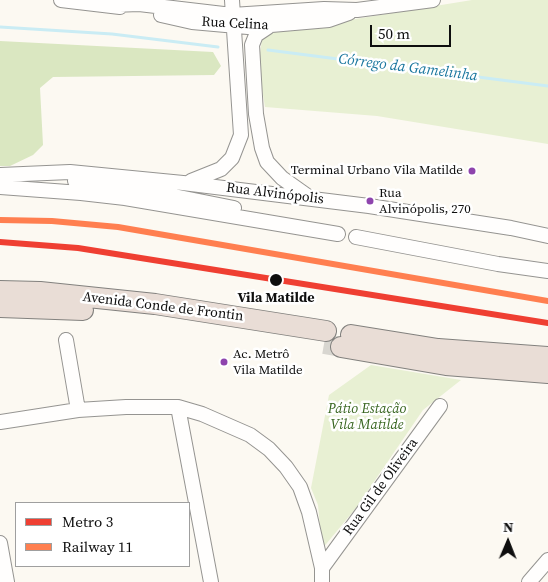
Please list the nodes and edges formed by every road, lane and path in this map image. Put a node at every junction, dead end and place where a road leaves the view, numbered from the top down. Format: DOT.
graph roads {
  1 [pos="62,0"];
  2 [pos="232,0"];
  3 [pos="432,0"];
  4 [pos="357,10"];
  5 [pos="233,21"];
  6 [pos="268,27"];
  7 [pos="4,175"];
  8 [pos="183,183"];
  9 [pos="0,187"];
  10 [pos="308,197"];
  11 [pos="282,224"];
  12 [pos="338,234"];
  13 [pos="548,236"];
  14 [pos="356,237"];
  15 [pos="548,271"];
  16 [pos="0,291"];
  17 [pos="0,307"];
  18 [pos="334,339"];
  19 [pos="66,340"];
  20 [pos="548,357"];
  21 [pos="548,373"];
  22 [pos="440,406"];
  23 [pos="178,408"];
  24 [pos="78,410"];
  25 [pos="0,422"];
  26 [pos="0,543"];
  27 [pos="548,560"];
  28 [pos="322,575"];
  29 [pos="7,582"];
  30 [pos="211,582"];
  31 [pos="529,582"];
  1 -- 5 [label="street, Rua Celina"];
  2 -- 5 [label="street"];
  3 -- 4 [label="street, Rua Celina"];
  4 -- 5 [label="street, Rua Celina"];
  4 -- 6 [label="street, Rua Celina"];
  5 -- 6 [label="street, Rua Celina"];
  5 -- 8 [label="street"];
  6 -- 10 [label="street"];
  7 -- 8 [label="street, Rua Alvinópolis"];
  7 -- 11 [label="street"];
  8 -- 10 [label="street, Rua Alvinópolis"];
  9 -- 11 [label="street, Rua Alvinópolis"];
  10 -- 13 [label="street, Rua Alvinópolis"];
  11 -- 12 [label="street, Rua Alvinópolis"];
  14 -- 15 [label="street"];
  16 -- 18 [label="highway, Avenida Conde de Frontin"];
  17 -- 18 [label="highway, Avenida Conde de Frontin"];
  18 -- 20 [label="highway, Avenida Conde de Frontin"];
  18 -- 21 [label="highway, Avenida Conde de Frontin"];
  19 -- 24 [label="street"];
  22 -- 28 [label="street, Rua Gil de Oliveira"];
  23 -- 24 [label="street"];
  23 -- 28 [label="street"];
  23 -- 30 [label="street"];
  24 -- 25 [label="street"];
  26 -- 29 [label="street"];
  27 -- 31 [label="street"];
}
